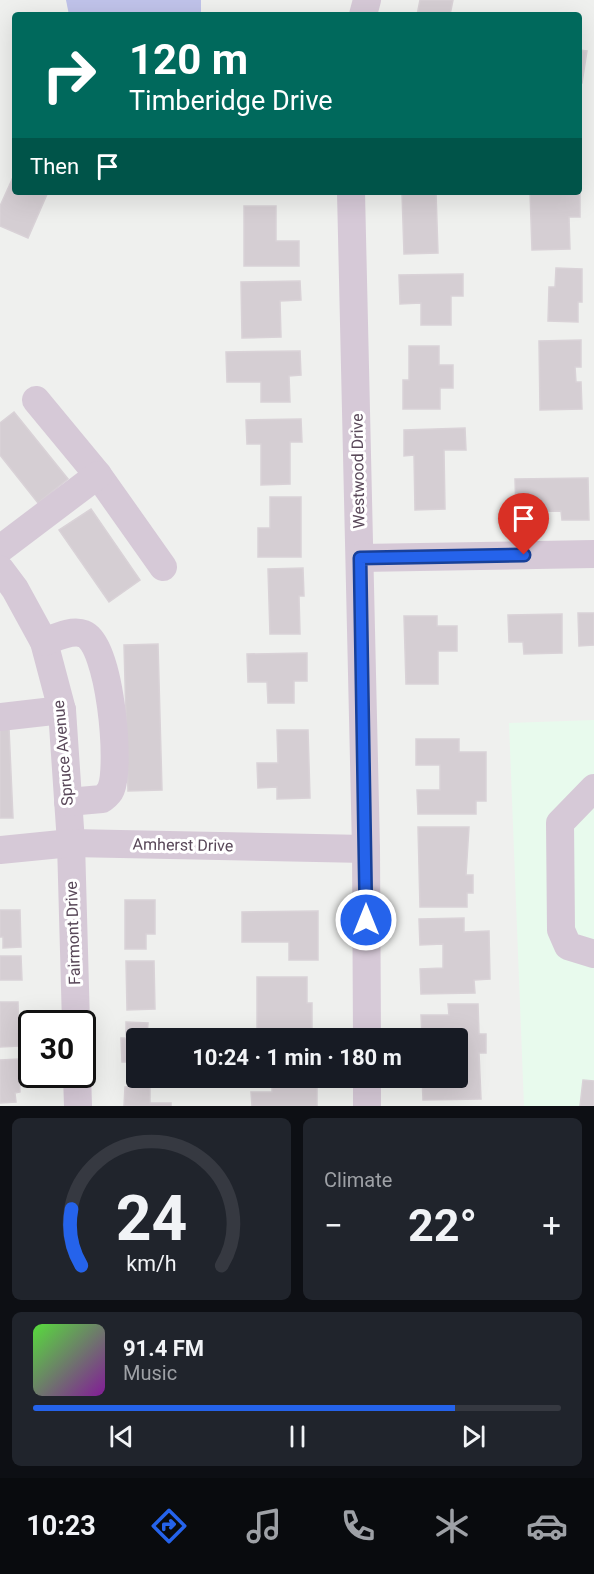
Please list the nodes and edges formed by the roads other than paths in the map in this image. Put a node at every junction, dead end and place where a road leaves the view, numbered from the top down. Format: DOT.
graph roads {
  1 [pos="351,195"];
  2 [pos="36,400"];
  3 [pos="98,475"];
  4 [pos="0,549"];
  5 [pos="594,554"];
  6 [pos="360,558"];
  7 [pos="163,567"];
  8 [pos="0,569"];
  9 [pos="44,642"];
  10 [pos="62,710"];
  11 [pos="0,717"];
  12 [pos="594,788"];
  13 [pos="68,802"];
  14 [pos="71,843"];
  15 [pos="366,849"];
  16 [pos="0,850"];
  17 [pos="594,954"];
  18 [pos="76,1010"];
  19 [pos="367,1028"];
  20 [pos="77,1088"];
  21 [pos="367,1088"];
  22 [pos="78,1106"];
  23 [pos="367,1106"];
  1 -- 6 [label="street, Westwood Drive"];
  2 -- 3 [label="street"];
  3 -- 4 [label="street"];
  3 -- 7 [label="street"];
  5 -- 6 [label="street"];
  6 -- 15 [label="street, Westwood Drive"];
  8 -- 9 [label="street, Spruce Avenue"];
  9 -- 10 [label="street, Spruce Avenue"];
  9 -- 13 [label="street"];
  10 -- 11 [label="street"];
  10 -- 13 [label="street, Spruce Avenue"];
  12 -- 17 [label="street"];
  13 -- 14 [label="street, Spruce Avenue"];
  14 -- 15 [label="street, Amherst Drive"];
  14 -- 16 [label="street, Amherst Drive"];
  14 -- 18 [label="street, Fairmont Drive"];
  15 -- 19 [label="street, Westwood Drive"];
  20 -- 22 [label="street"];
  21 -- 23 [label="street"];
}
